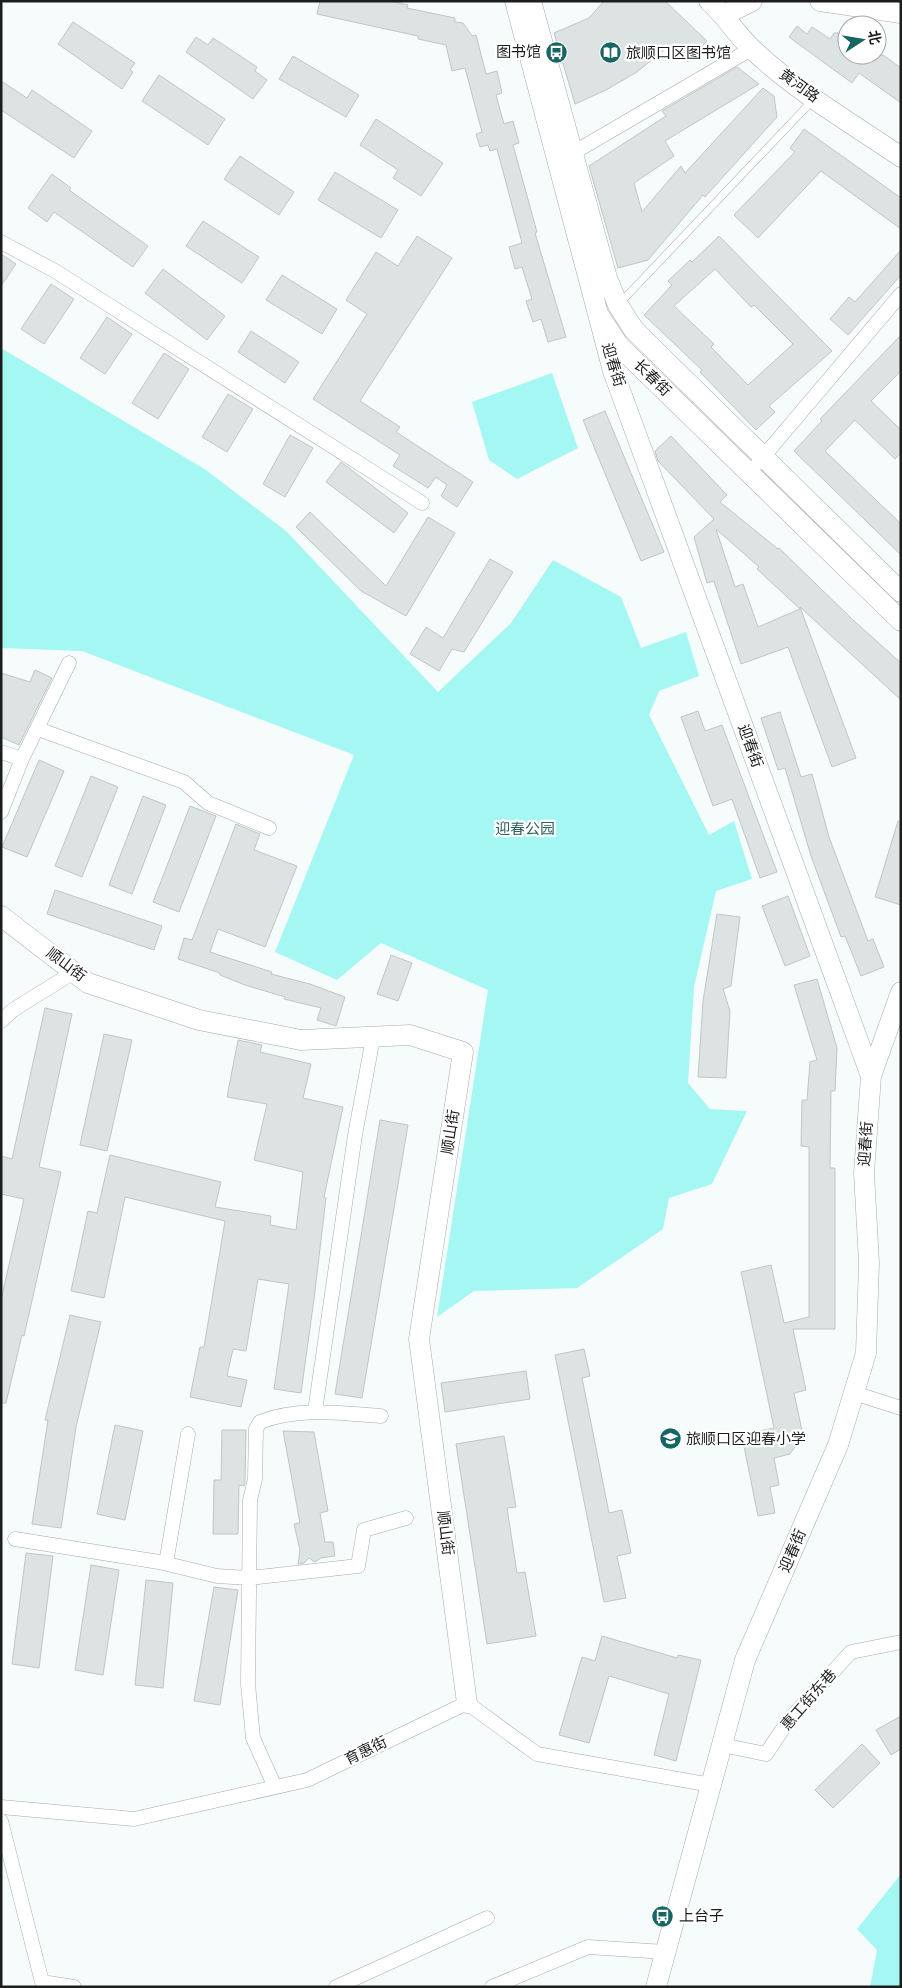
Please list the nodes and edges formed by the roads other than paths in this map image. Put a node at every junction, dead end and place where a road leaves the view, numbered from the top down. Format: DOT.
graph roads {
  1 [pos="515,1"];
  2 [pos="531,1"];
  3 [pos="709,1"];
  4 [pos="820,1"];
  5 [pos="747,2"];
  6 [pos="901,13"];
  7 [pos="724,14"];
  8 [pos="751,49"];
  9 [pos="815,98"];
  10 [pos="565,157"];
  11 [pos="901,157"];
  12 [pos="1,242"];
  13 [pos="901,294"];
  14 [pos="618,305"];
  15 [pos="598,314"];
  16 [pos="763,457"];
  17 [pos="749,473"];
  18 [pos="422,503"];
  19 [pos="901,592"];
  20 [pos="901,621"];
  21 [pos="69,663"];
  22 [pos="38,729"];
  23 [pos="1,752"];
  24 [pos="22,760"];
  25 [pos="1,812"];
  26 [pos="268,828"];
  27 [pos="1,916"];
  28 [pos="74,972"];
  29 [pos="901,992"];
  30 [pos="1,1021"];
  31 [pos="373,1038"];
  32 [pos="871,1076"];
  33 [pos="854,1393"];
  34 [pos="901,1408"];
  35 [pos="315,1411"];
  36 [pos="381,1416"];
  37 [pos="188,1434"];
  38 [pos="406,1518"];
  39 [pos="15,1539"];
  40 [pos="166,1564"];
  41 [pos="249,1578"];
  42 [pos="901,1642"];
  43 [pos="467,1703"];
  44 [pos="722,1745"];
  45 [pos="711,1786"];
  46 [pos="275,1787"];
  47 [pos="1,1807"];
  48 [pos="1,1821"];
  49 [pos="487,1918"];
  50 [pos="666,1952"];
  51 [pos="523,1974"];
  52 [pos="44,1984"];
  53 [pos="74,1987"];
  54 [pos="336,1987"];
  55 [pos="492,1987"];
  56 [pos="516,1987"];
  57 [pos="656,1987"];
  1 -- 10 [label="street, 长春街"];
  2 -- 10 [label="street, 长春街"];
  3 -- 7 [label="street, 黄河路"];
  4 -- 6 [label="street"];
  5 -- 7 [label="street"];
  7 -- 8 [label="street, 黄河路"];
  8 -- 9 [label="street, 黄河路"];
  8 -- 10 [label="street"];
  9 -- 11 [label="street, 黄河路"];
  9 -- 14 [label="lane"];
  10 -- 14 [label="street, 长春街"];
  10 -- 15 [label="street, 长春街"];
  12 -- 18 [label="street"];
  13 -- 16 [label="street"];
  14 -- 16 [label="street, 长春街"];
  15 -- 17 [label="street, 长春街"];
  15 -- 32 [label="street, 迎春街"];
  16 -- 17 [label="street"];
  16 -- 19 [label="street, 长春街"];
  17 -- 20 [label="street, 长春街"];
  21 -- 22 [label="street"];
  22 -- 24 [label="street"];
  22 -- 26 [label="street"];
  23 -- 24 [label="street"];
  24 -- 25 [label="street"];
  27 -- 28 [label="street, 顺山街"];
  28 -- 30 [label="street"];
  28 -- 31 [label="street, 顺山街"];
  29 -- 32 [label="street"];
  31 -- 35 [label="street"];
  31 -- 43 [label="street, 顺山街"];
  32 -- 33 [label="street, 迎春街"];
  33 -- 34 [label="street"];
  33 -- 44 [label="street, 迎春街"];
  35 -- 36 [label="street"];
  35 -- 41 [label="street"];
  37 -- 40 [label="street"];
  38 -- 41 [label="street"];
  39 -- 40 [label="street"];
  40 -- 41 [label="street"];
  41 -- 46 [label="street"];
  42 -- 44 [label="street, 惠工街东巷"];
  43 -- 45 [label="street"];
  43 -- 46 [label="street, 育惠街"];
  44 -- 45 [label="street, 迎春街"];
  45 -- 50 [label="street, 迎春街"];
  46 -- 47 [label="street, 育惠街"];
  48 -- 52 [label="street"];
  49 -- 54 [label="street"];
  50 -- 51 [label="street"];
  50 -- 57 [label="street, 迎春街"];
  51 -- 55 [label="street"];
  51 -- 56 [label="street"];
  52 -- 53 [label="street"];
}
